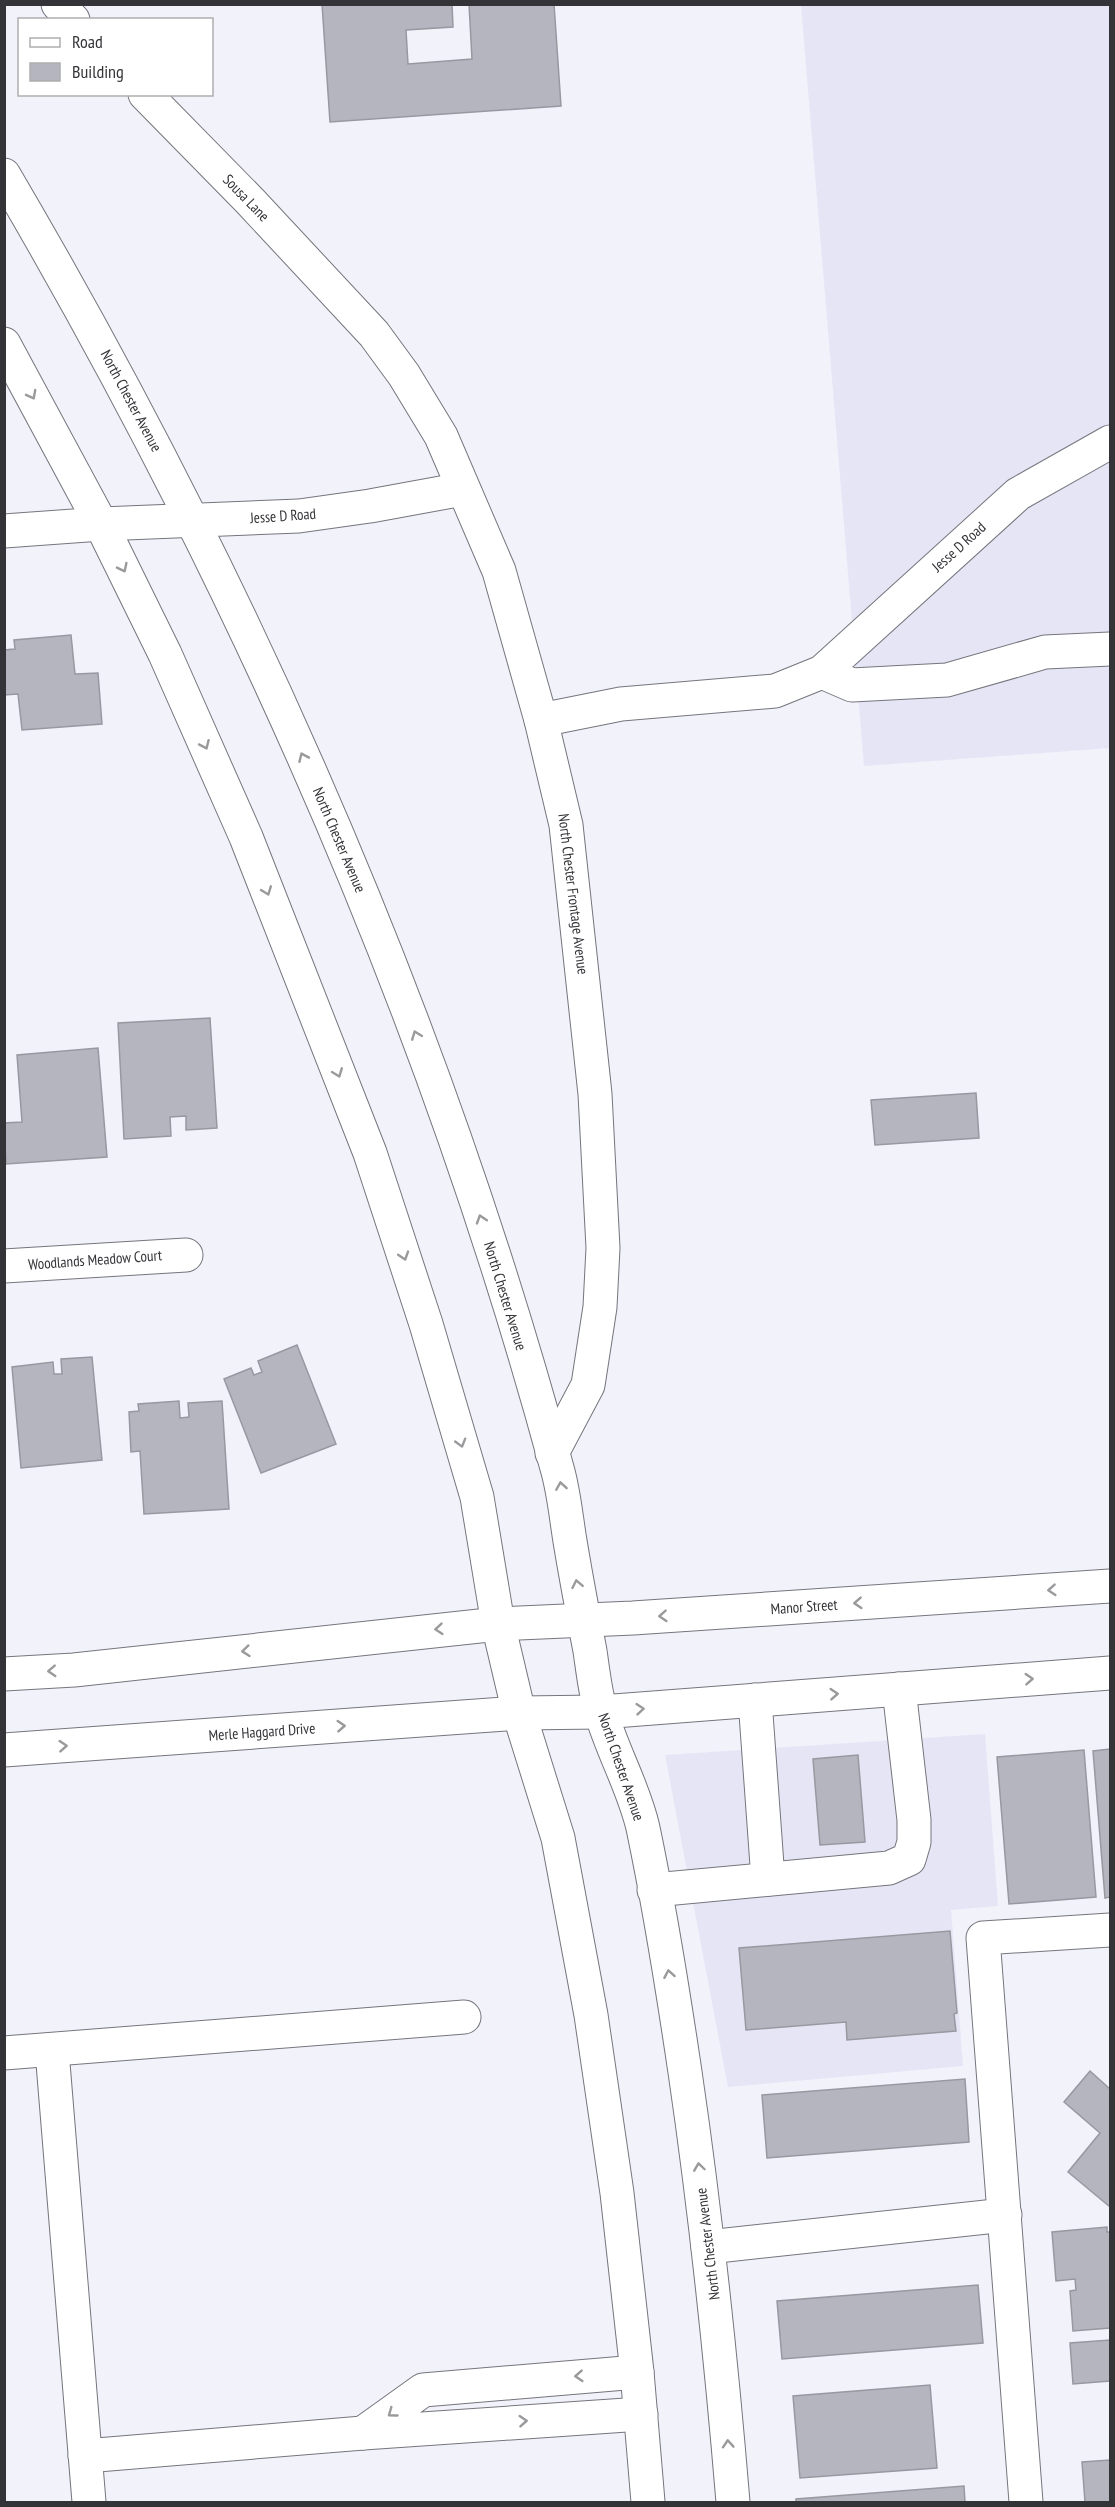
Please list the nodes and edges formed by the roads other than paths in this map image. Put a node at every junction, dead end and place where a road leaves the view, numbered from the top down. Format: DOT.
graph roads {
  1 [pos="58,4"];
  2 [pos="71,18"];
  3 [pos="147,96"];
  4 [pos="4,175"];
  5 [pos="346,304"];
  6 [pos="4,344"];
  7 [pos="1110,442"];
  8 [pos="463,489"];
  9 [pos="194,521"];
  10 [pos="101,524"];
  11 [pos="4,531"];
  12 [pos="1110,649"];
  13 [pos="822,672"];
  14 [pos="541,720"];
  15 [pos="186,1255"];
  16 [pos="4,1266"];
  17 [pos="552,1453"];
  18 [pos="1110,1586"];
  19 [pos="584,1619"];
  20 [pos="498,1624"];
  21 [pos="1110,1673"];
  22 [pos="4,1674"];
  23 [pos="899,1689"];
  24 [pos="755,1700"];
  25 [pos="601,1712"];
  26 [pos="519,1713"];
  27 [pos="4,1750"];
  28 [pos="768,1879"];
  29 [pos="654,1890"];
  30 [pos="1110,1930"];
  31 [pos="464,2017"];
  32 [pos="52,2051"];
  33 [pos="4,2053"];
  34 [pos="1005,2214"];
  35 [pos="708,2247"];
  36 [pos="637,2372"];
  37 [pos="641,2414"];
  38 [pos="363,2433"];
  39 [pos="85,2456"];
  40 [pos="89,2502"];
  41 [pos="648,2502"];
  42 [pos="733,2502"];
  43 [pos="1026,2502"];
  1 -- 2 [label="main road"];
  3 -- 5 [label="main road, Sousa Lane"];
  4 -- 9 [label="main road, North Chester Avenue"];
  5 -- 8 [label="main road, North Chester Frontage Avenue"];
  6 -- 10 [label="main road, one-way"];
  7 -- 13 [label="main road, Jesse D Road"];
  8 -- 9 [label="main road, Jesse D Road"];
  8 -- 14 [label="main road, North Chester Frontage Avenue"];
  9 -- 10 [label="main road, Jesse D Road"];
  17 -- 9 [label="main road, North Chester Avenue, one-way"];
  10 -- 11 [label="main road, Jesse D Road"];
  10 -- 20 [label="main road, one-way"];
  12 -- 13 [label="main road"];
  13 -- 14 [label="main road, Jesse D Road"];
  14 -- 17 [label="main road, North Chester Frontage Avenue"];
  15 -- 16 [label="main road, Woodlands Meadow Court"];
  19 -- 17 [label="main road, North Chester Avenue, one-way"];
  18 -- 19 [label="main road, Manor Street, one-way"];
  19 -- 20 [label="main road, Manor Street"];
  19 -- 25 [label="main road, North Chester Avenue"];
  20 -- 22 [label="main road, one-way"];
  20 -- 26 [label="main road"];
  23 -- 21 [label="main road, one-way"];
  24 -- 23 [label="main road, one-way"];
  23 -- 28 [label="main road"];
  25 -- 24 [label="main road, one-way"];
  24 -- 28 [label="main road"];
  25 -- 26 [label="main road"];
  25 -- 29 [label="main road, North Chester Avenue"];
  27 -- 26 [label="main road, Merle Haggard Drive, one-way"];
  26 -- 36 [label="main road"];
  28 -- 29 [label="main road"];
  35 -- 29 [label="main road, North Chester Avenue, one-way"];
  30 -- 34 [label="main road"];
  31 -- 32 [label="main road"];
  32 -- 33 [label="main road"];
  32 -- 39 [label="main road"];
  34 -- 35 [label="main road"];
  34 -- 43 [label="main road"];
  42 -- 35 [label="main road, North Chester Avenue, one-way"];
  36 -- 37 [label="main road"];
  36 -- 38 [label="main road, one-way"];
  38 -- 37 [label="main road, one-way"];
  37 -- 41 [label="main road"];
  38 -- 39 [label="main road"];
  39 -- 40 [label="main road"];
}
